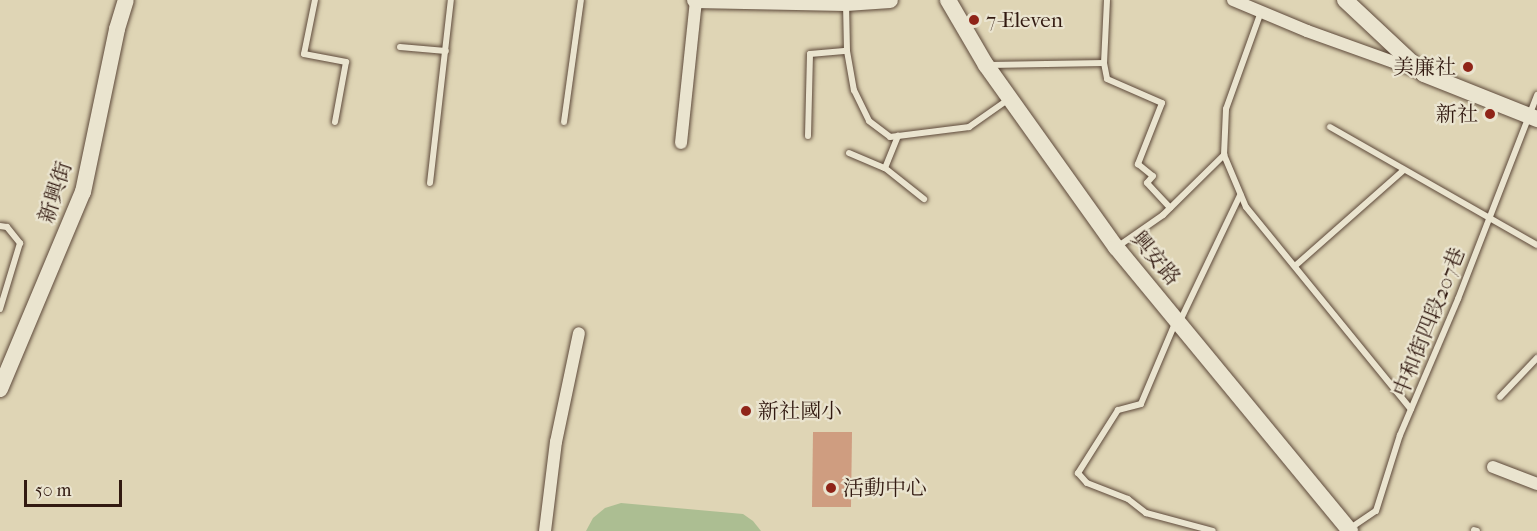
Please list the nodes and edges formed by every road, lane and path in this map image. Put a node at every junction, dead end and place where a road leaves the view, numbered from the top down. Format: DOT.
graph roads {
  1 [pos="126,0"];
  2 [pos="315,0"];
  3 [pos="451,0"];
  4 [pos="581,0"];
  5 [pos="695,0"];
  6 [pos="890,0"];
  7 [pos="948,0"];
  8 [pos="1107,0"];
  9 [pos="1233,0"];
  10 [pos="1345,0"];
  11 [pos="846,3"];
  12 [pos="1261,12"];
  13 [pos="400,47"];
  14 [pos="446,51"];
  15 [pos="847,51"];
  16 [pos="1104,63"];
  17 [pos="986,65"];
  18 [pos="1424,74"];
  19 [pos="1537,95"];
  20 [pos="1010,99"];
  21 [pos="1532,117"];
  22 [pos="335,122"];
  23 [pos="564,122"];
  24 [pos="1330,127"];
  25 [pos="808,136"];
  26 [pos="898,136"];
  27 [pos="681,143"];
  28 [pos="849,153"];
  29 [pos="1224,155"];
  30 [pos="885,168"];
  31 [pos="1404,170"];
  32 [pos="430,183"];
  33 [pos="1240,195"];
  34 [pos="924,199"];
  35 [pos="1170,208"];
  36 [pos="1488,218"];
  37 [pos="0,226"];
  38 [pos="1537,245"];
  39 [pos="1116,247"];
  40 [pos="1295,266"];
  41 [pos="0,309"];
  42 [pos="1178,320"];
  43 [pos="579,333"];
  44 [pos="1537,358"];
  45 [pos="0,389"];
  46 [pos="1500,397"];
  47 [pos="1411,409"];
  48 [pos="1493,467"];
  49 [pos="1537,484"];
  50 [pos="1348,530"];
  51 [pos="546,531"];
  52 [pos="1213,531"];
  1 -- 45 [label="street, 新興街"];
  2 -- 22 [label="lane"];
  3 -- 14 [label="lane"];
  4 -- 23 [label="lane"];
  5 -- 11 [label="street"];
  5 -- 27 [label="street"];
  6 -- 11 [label="street"];
  7 -- 17 [label="street, 興安路"];
  8 -- 16 [label="lane"];
  9 -- 12 [label="street"];
  10 -- 18 [label="street"];
  11 -- 15 [label="lane"];
  12 -- 18 [label="street"];
  12 -- 29 [label="lane"];
  13 -- 14 [label="lane"];
  14 -- 32 [label="lane"];
  15 -- 25 [label="lane"];
  15 -- 26 [label="lane"];
  16 -- 17 [label="lane"];
  16 -- 35 [label="lane"];
  17 -- 20 [label="street, 興安路"];
  18 -- 21 [label="street"];
  19 -- 21 [label="lane, 中和街四段207巷"];
  20 -- 26 [label="lane"];
  20 -- 39 [label="street, 興安路"];
  21 -- 36 [label="lane, 中和街四段207巷"];
  24 -- 31 [label="lane"];
  26 -- 30 [label="lane"];
  28 -- 30 [label="lane"];
  29 -- 33 [label="lane"];
  29 -- 35 [label="lane"];
  30 -- 34 [label="lane"];
  31 -- 36 [label="lane"];
  31 -- 40 [label="lane"];
  33 -- 40 [label="lane"];
  33 -- 42 [label="lane"];
  35 -- 39 [label="lane"];
  36 -- 38 [label="lane"];
  36 -- 47 [label="lane, 中和街四段207巷"];
  37 -- 41 [label="lane"];
  39 -- 42 [label="street, 興安路"];
  40 -- 47 [label="lane"];
  42 -- 50 [label="street, 興安路"];
  42 -- 52 [label="lane"];
  43 -- 51 [label="street"];
  44 -- 46 [label="lane"];
  47 -- 50 [label="lane, 中和街四段207巷"];
  48 -- 49 [label="street"];
}
